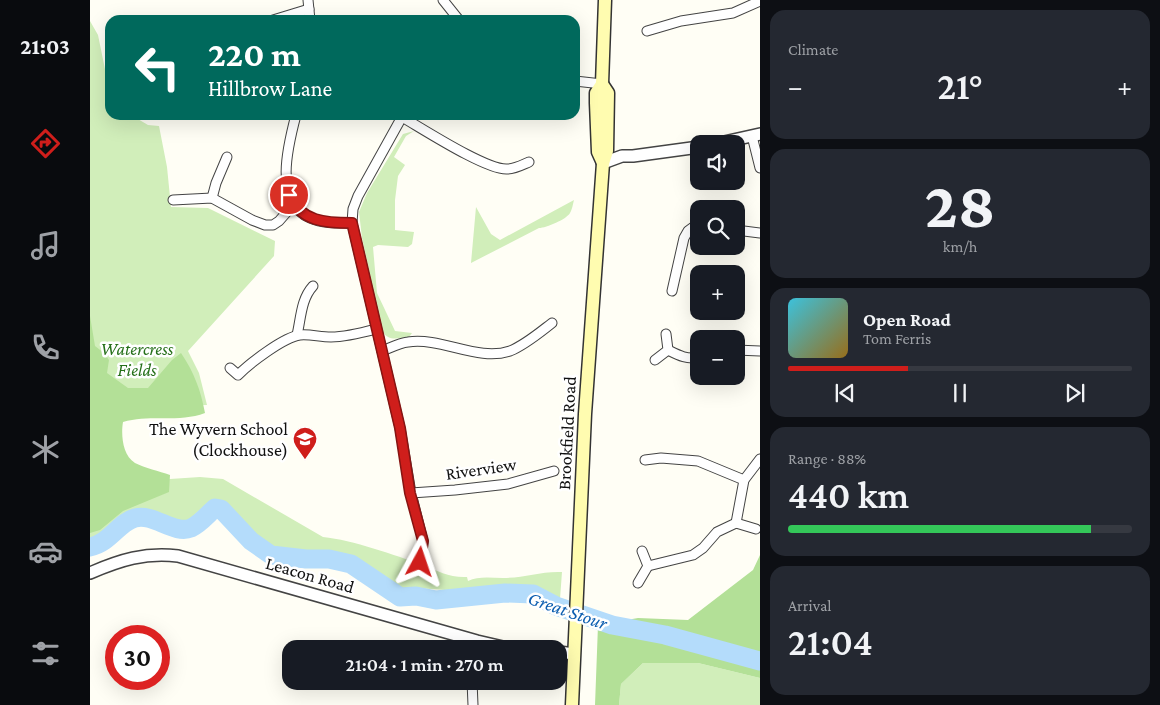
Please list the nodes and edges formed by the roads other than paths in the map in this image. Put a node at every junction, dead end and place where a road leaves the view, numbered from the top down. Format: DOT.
graph roads {
  1 [pos="443,0"];
  2 [pos="605,0"];
  3 [pos="760,1"];
  4 [pos="309,4"];
  5 [pos="284,15"];
  6 [pos="454,15"];
  7 [pos="647,31"];
  8 [pos="580,82"];
  9 [pos="602,84"];
  10 [pos="295,120"];
  11 [pos="401,120"];
  12 [pos="410,120"];
  13 [pos="756,135"];
  14 [pos="690,148"];
  15 [pos="227,157"];
  16 [pos="529,162"];
  17 [pos="603,163"];
  18 [pos="760,168"];
  19 [pos="212,198"];
  20 [pos="173,200"];
  21 [pos="293,205"];
  22 [pos="352,223"];
  23 [pos="690,230"];
  24 [pos="745,231"];
  25 [pos="760,233"];
  26 [pos="313,286"];
  27 [pos="672,291"];
  28 [pos="552,323"];
  29 [pos="376,329"];
  30 [pos="666,334"];
  31 [pos="298,335"];
  32 [pos="668,350"];
  33 [pos="745,350"];
  34 [pos="382,351"];
  35 [pos="760,351"];
  36 [pos="690,359"];
  37 [pos="655,360"];
  38 [pos="230,368"];
  39 [pos="760,459"];
  40 [pos="645,460"];
  41 [pos="554,471"];
  42 [pos="756,471"];
  43 [pos="744,480"];
  44 [pos="410,493"];
  45 [pos="736,523"];
  46 [pos="756,529"];
  47 [pos="642,551"];
  48 [pos="648,566"];
  49 [pos="417,569"];
  50 [pos="90,573"];
  51 [pos="638,583"];
  52 [pos="459,640"];
  53 [pos="567,653"];
  54 [pos="574,654"];
  55 [pos="472,690"];
  56 [pos="473,705"];
  57 [pos="572,705"];
  1 -- 6 [label="street"];
  2 -- 9 [label="main road, Brookfield Road"];
  3 -- 7 [label="street"];
  4 -- 5 [label="street"];
  8 -- 9 [label="street"];
  9 -- 17 [label="main road, Brookfield Road"];
  10 -- 21 [label="street"];
  11 -- 22 [label="street"];
  12 -- 16 [label="street"];
  13 -- 18 [label="street"];
  14 -- 17 [label="street"];
  15 -- 19 [label="street"];
  17 -- 54 [label="main road, Brookfield Road"];
  19 -- 20 [label="street"];
  19 -- 21 [label="street"];
  21 -- 22 [label="street"];
  22 -- 29 [label="street"];
  23 -- 27 [label="street"];
  24 -- 25 [label="street"];
  26 -- 31 [label="street"];
  28 -- 34 [label="street"];
  29 -- 31 [label="street"];
  29 -- 34 [label="street"];
  30 -- 32 [label="street"];
  31 -- 38 [label="street"];
  32 -- 36 [label="street"];
  32 -- 37 [label="street"];
  33 -- 35 [label="street"];
  34 -- 44 [label="street"];
  39 -- 42 [label="street"];
  40 -- 43 [label="street"];
  41 -- 44 [label="street, Riverview"];
  42 -- 43 [label="street"];
  43 -- 45 [label="street"];
  44 -- 49 [label="street"];
  45 -- 46 [label="street"];
  45 -- 48 [label="street"];
  47 -- 48 [label="street"];
  48 -- 51 [label="street"];
  50 -- 52 [label="street, Leacon Road"];
  53 -- 54 [label="street"];
  54 -- 57 [label="main road, Brookfield Road"];
  55 -- 56 [label="street"];
}
